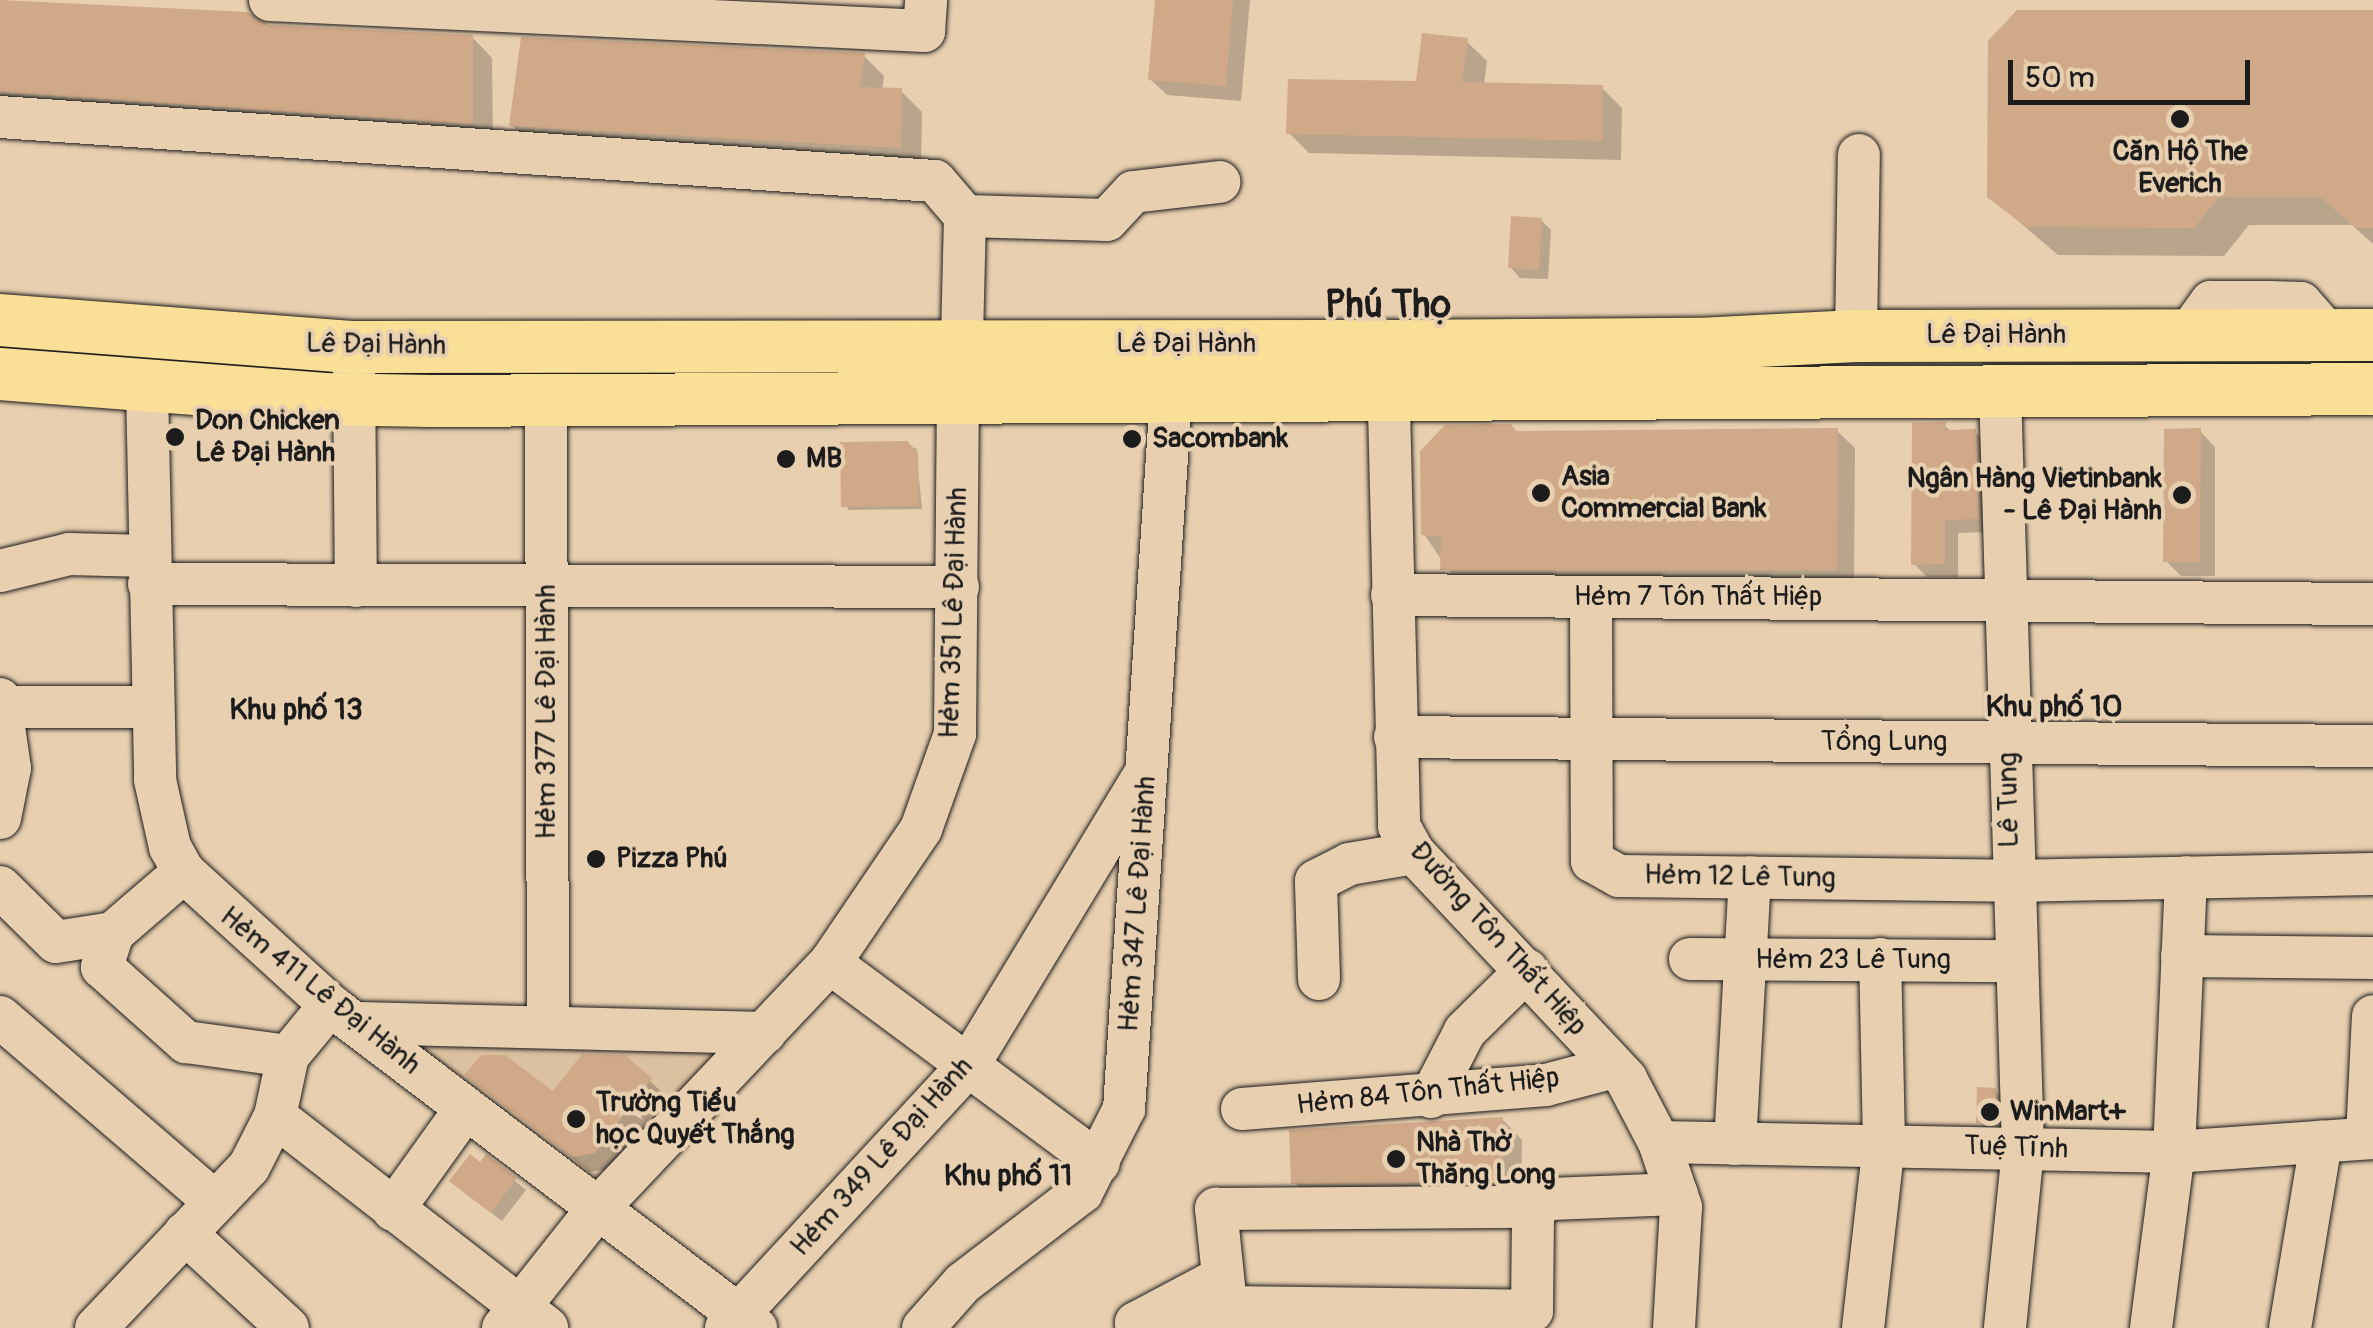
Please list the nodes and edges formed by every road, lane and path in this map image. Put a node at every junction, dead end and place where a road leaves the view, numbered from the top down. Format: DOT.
graph roads {
  1 [pos="270,0"];
  2 [pos="926,0"];
  3 [pos="0,116"];
  4 [pos="1859,155"];
  5 [pos="1219,182"];
  6 [pos="965,216"];
  7 [pos="0,320"];
  8 [pos="2351,335"];
  9 [pos="1856,336"];
  10 [pos="962,342"];
  11 [pos="354,347"];
  12 [pos="1388,371"];
  13 [pos="0,374"];
  14 [pos="147,388"];
  15 [pos="2373,389"];
  16 [pos="2000,391"];
  17 [pos="1171,396"];
  18 [pos="546,399"];
  19 [pos="958,399"];
  20 [pos="354,400"];
  21 [pos="149,570"];
  22 [pos="0,571"];
  23 [pos="356,586"];
  24 [pos="958,587"];
  25 [pos="546,588"];
  26 [pos="1392,595"];
  27 [pos="2004,597"];
  28 [pos="1591,598"];
  29 [pos="2373,604"];
  30 [pos="2,703"];
  31 [pos="150,707"];
  32 [pos="1394,738"];
  33 [pos="1592,741"];
  34 [pos="2008,742"];
  35 [pos="2373,746"];
  36 [pos="1147,770"];
  37 [pos="0,818"];
  38 [pos="1414,853"];
  39 [pos="184,872"];
  40 [pos="2373,874"];
  41 [pos="1750,877"];
  42 [pos="2186,877"];
  43 [pos="2011,881"];
  44 [pos="0,887"];
  45 [pos="112,933"];
  46 [pos="2182,956"];
  47 [pos="1880,958"];
  48 [pos="2373,958"];
  49 [pos="1690,959"];
  50 [pos="1742,959"];
  51 [pos="2016,961"];
  52 [pos="830,963"];
  53 [pos="1527,970"];
  54 [pos="1318,979"];
  55 [pos="345,1014"];
  56 [pos="2373,1016"];
  57 [pos="0,1017"];
  58 [pos="548,1025"];
  59 [pos="764,1033"];
  60 [pos="288,1056"];
  61 [pos="968,1066"];
  62 [pos="1614,1067"];
  63 [pos="1432,1096"];
  64 [pos="466,1108"];
  65 [pos="1242,1108"];
  66 [pos="275,1116"];
  67 [pos="2370,1138"];
  68 [pos="1659,1142"];
  69 [pos="2321,1142"];
  70 [pos="1884,1143"];
  71 [pos="1736,1144"];
  72 [pos="2023,1150"];
  73 [pos="2174,1152"];
  74 [pos="1100,1164"];
  75 [pos="1677,1194"];
  76 [pos="214,1200"];
  77 [pos="598,1207"];
  78 [pos="1534,1207"];
  79 [pos="393,1210"];
  80 [pos="186,1234"];
  81 [pos="1223,1293"];
  82 [pos="523,1321"];
  83 [pos="740,1323"];
  84 [pos="1123,1326"];
  85 [pos="96,1328"];
  86 [pos="288,1328"];
  87 [pos="924,1328"];
  88 [pos="1674,1328"];
  89 [pos="1864,1328"];
  90 [pos="2005,1328"];
  91 [pos="2151,1328"];
  92 [pos="2290,1328"];
  1 -- 2 [label="street"];
  3 -- 6 [label="street"];
  4 -- 9 [label="street"];
  5 -- 6 [label="street"];
  6 -- 10 [label="street"];
  7 -- 11 [label="main road, Lê Đại Hành"];
  8 -- 9 [label="main road, Lê Đại Hành"];
  9 -- 12 [label="main road, Lê Đại Hành"];
  10 -- 11 [label="main road, Lê Đại Hành"];
  10 -- 12 [label="main road, Lê Đại Hành"];
  10 -- 19 [label="main road"];
  11 -- 20 [label="street"];
  12 -- 16 [label="main road, Lê Đại Hành"];
  12 -- 17 [label="main road, Lê Đại Hành"];
  12 -- 26 [label="street, Đường Tôn Thất Hiệp"];
  13 -- 14 [label="main road, Lê Đại Hành"];
  14 -- 20 [label="main road, Lê Đại Hành"];
  14 -- 21 [label="street, Hẻm 411 Lê Đại Hành"];
  15 -- 16 [label="main road, Lê Đại Hành"];
  16 -- 27 [label="street, Lê Tung"];
  17 -- 19 [label="main road, Lê Đại Hành"];
  17 -- 36 [label="street, Hẻm 347 Lê Đại Hành"];
  18 -- 19 [label="main road, Lê Đại Hành"];
  18 -- 20 [label="main road, Lê Đại Hành"];
  18 -- 25 [label="street, Hẻm 377 Lê Đại Hành"];
  19 -- 24 [label="street, Hẻm 351 Lê Đại Hành"];
  20 -- 23 [label="street"];
  21 -- 22 [label="street"];
  21 -- 23 [label="street"];
  21 -- 31 [label="street, Hẻm 411 Lê Đại Hành"];
  23 -- 25 [label="street"];
  24 -- 25 [label="street"];
  24 -- 52 [label="street, Hẻm 351 Lê Đại Hành"];
  25 -- 58 [label="street, Hẻm 377 Lê Đại Hành"];
  26 -- 28 [label="street, Hẻm 7 Tôn Thất Hiệp"];
  26 -- 32 [label="street, Đường Tôn Thất Hiệp"];
  27 -- 28 [label="street, Hẻm 7 Tôn Thất Hiệp"];
  27 -- 29 [label="street, Hẻm 7 Tôn Thất Hiệp"];
  27 -- 34 [label="street, Lê Tung"];
  28 -- 33 [label="street"];
  30 -- 31 [label="street"];
  30 -- 37 [label="street"];
  31 -- 39 [label="street, Hẻm 411 Lê Đại Hành"];
  32 -- 33 [label="street, Tổng Lung"];
  32 -- 38 [label="street, Đường Tôn Thất Hiệp"];
  33 -- 34 [label="street, Tổng Lung"];
  33 -- 41 [label="street, Hẻm 12 Lê Tung"];
  34 -- 35 [label="street, Tổng Lung"];
  34 -- 43 [label="street, Lê Tung"];
  36 -- 61 [label="street, Hẻm 349 Lê Đại Hành"];
  36 -- 74 [label="street, Hẻm 347 Lê Đại Hành"];
  38 -- 53 [label="street, Đường Tôn Thất Hiệp"];
  38 -- 54 [label="street"];
  39 -- 45 [label="street"];
  39 -- 55 [label="street, Hẻm 411 Lê Đại Hành"];
  40 -- 42 [label="street, Hẻm 12 Lê Tung"];
  41 -- 43 [label="street, Hẻm 12 Lê Tung"];
  41 -- 50 [label="street"];
  42 -- 43 [label="street, Hẻm 12 Lê Tung"];
  42 -- 46 [label="street"];
  43 -- 51 [label="street, Lê Tung"];
  44 -- 45 [label="street"];
  45 -- 60 [label="street"];
  46 -- 48 [label="street"];
  46 -- 73 [label="street"];
  47 -- 50 [label="street, Hẻm 23 Lê Tung"];
  47 -- 51 [label="street, Hẻm 23 Lê Tung"];
  47 -- 70 [label="street"];
  49 -- 50 [label="street, Hẻm 23 Lê Tung"];
  50 -- 71 [label="street"];
  51 -- 72 [label="street, Lê Tung"];
  52 -- 59 [label="street, Hẻm 351 Lê Đại Hành"];
  52 -- 61 [label="street"];
  53 -- 62 [label="street, Đường Tôn Thất Hiệp"];
  53 -- 63 [label="street"];
  55 -- 58 [label="street"];
  55 -- 60 [label="street"];
  55 -- 64 [label="street, Hẻm 411 Lê Đại Hành"];
  56 -- 67 [label="street"];
  57 -- 76 [label="street"];
  58 -- 59 [label="street"];
  59 -- 77 [label="street, Hẻm 351 Lê Đại Hành"];
  60 -- 66 [label="street"];
  61 -- 74 [label="street"];
  61 -- 83 [label="street, Hẻm 349 Lê Đại Hành"];
  62 -- 63 [label="street, Hẻm 84 Tôn Thất Hiệp"];
  62 -- 68 [label="street, Đường Tôn Thất Hiệp"];
  63 -- 65 [label="street, Hẻm 84 Tôn Thất Hiệp"];
  64 -- 77 [label="street, Hẻm 411 Lê Đại Hành"];
  64 -- 79 [label="street"];
  66 -- 76 [label="street"];
  66 -- 79 [label="street"];
  67 -- 69 [label="street, Tuệ Tĩnh"];
  68 -- 71 [label="street, Tuệ Tĩnh"];
  68 -- 75 [label="street, Đường Tôn Thất Hiệp"];
  69 -- 73 [label="street, Tuệ Tĩnh"];
  69 -- 92 [label="street"];
  70 -- 71 [label="street, Tuệ Tĩnh"];
  70 -- 72 [label="street, Tuệ Tĩnh"];
  70 -- 89 [label="street"];
  72 -- 73 [label="street, Tuệ Tĩnh"];
  72 -- 90 [label="street, Lê Tung"];
  73 -- 91 [label="street"];
  74 -- 87 [label="street, Hẻm 347 Lê Đại Hành"];
  75 -- 78 [label="street"];
  75 -- 88 [label="street, Đường Tôn Thất Hiệp"];
  76 -- 80 [label="street"];
  77 -- 82 [label="street, Hẻm 351 Lê Đại Hành"];
  77 -- 83 [label="street, Hẻm 411 Lê Đại Hành"];
  78 -- 81 [label="street"];
  78 -- 81 [label="street"];
  79 -- 82 [label="street"];
  80 -- 85 [label="street"];
  80 -- 86 [label="street"];
  81 -- 84 [label="street"];
}
